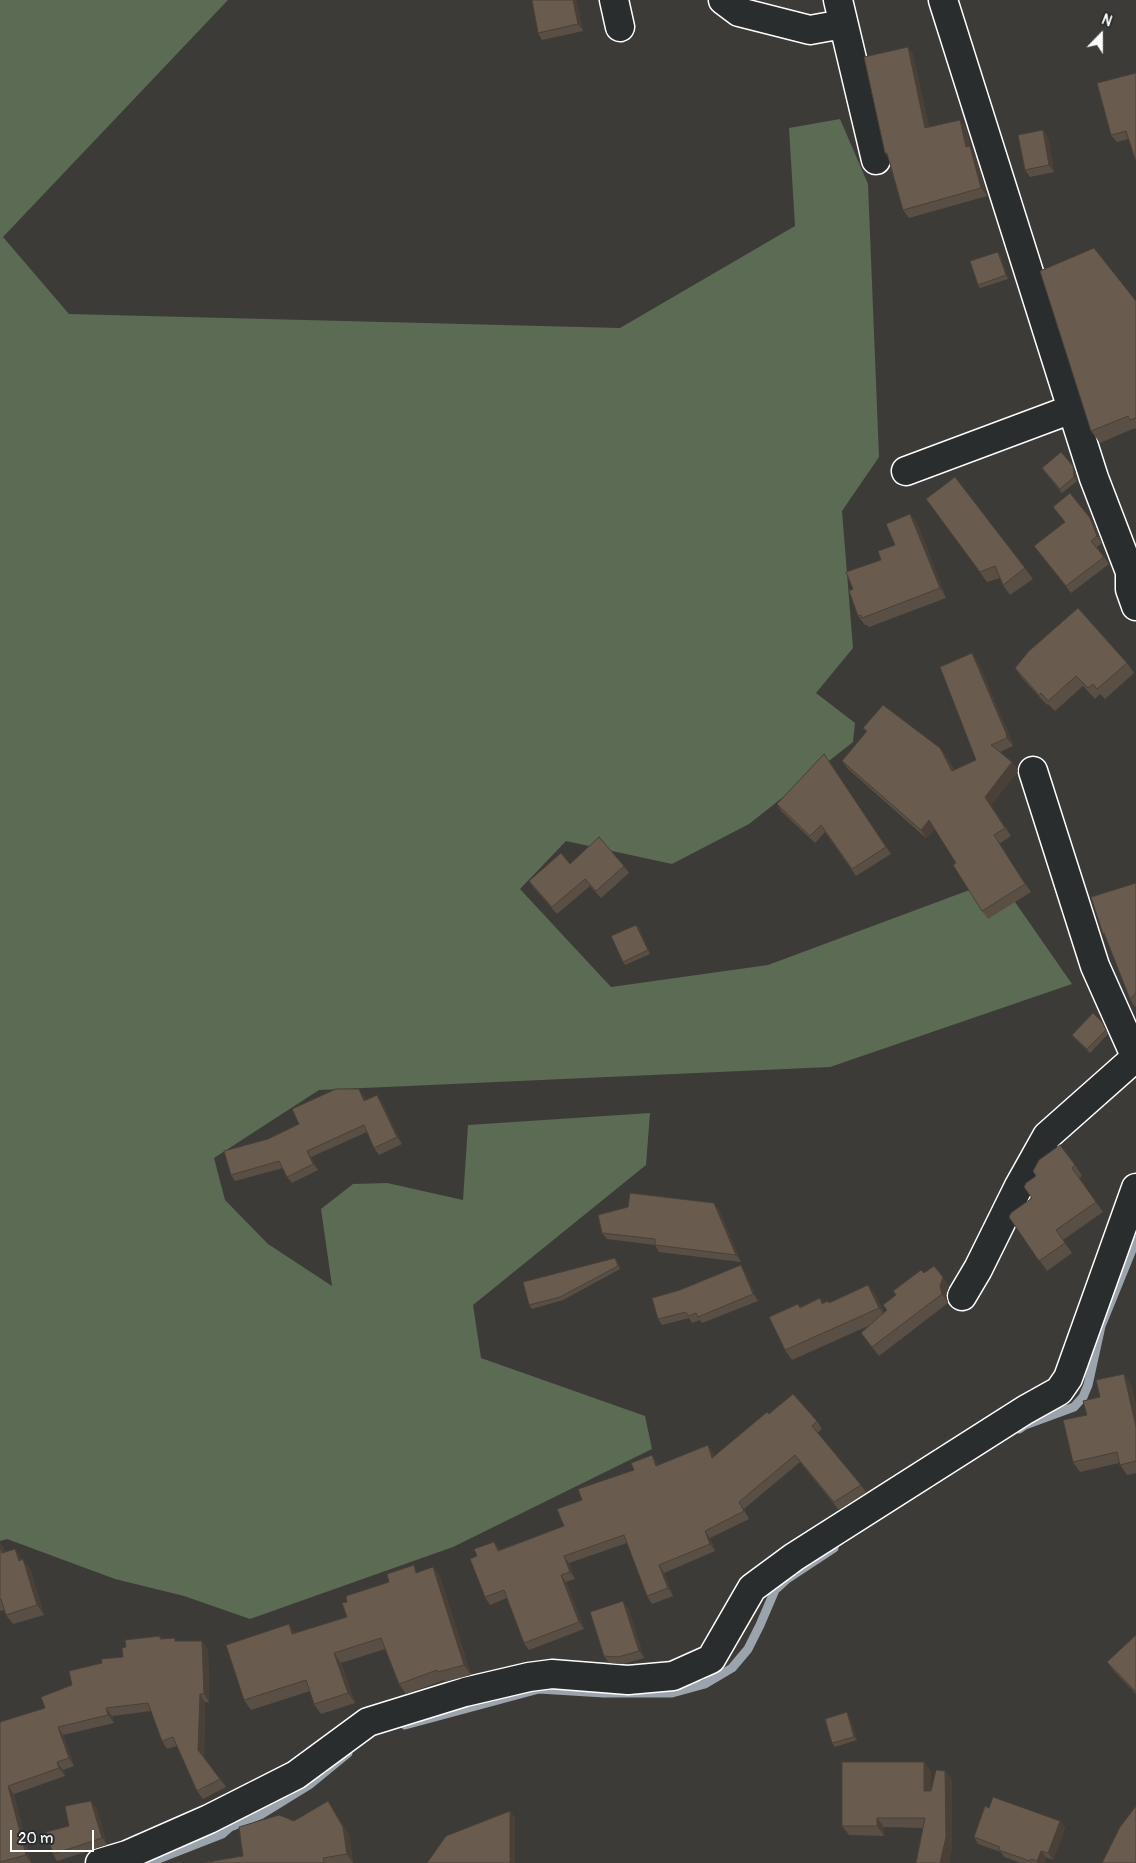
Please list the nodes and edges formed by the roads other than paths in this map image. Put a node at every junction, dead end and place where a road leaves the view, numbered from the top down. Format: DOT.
graph roads {
  1 [pos="614,0"];
  2 [pos="723,0"];
  3 [pos="943,0"];
  4 [pos="840,12"];
  5 [pos="620,27"];
  6 [pos="876,160"];
  7 [pos="1072,410"];
  8 [pos="906,471"];
  9 [pos="1136,606"];
  10 [pos="1033,771"];
  11 [pos="1136,1058"];
  12 [pos="1136,1188"];
  13 [pos="962,1296"];
  14 [pos="100,1863"];
  1 -- 5 [label="street"];
  2 -- 4 [label="street"];
  3 -- 7 [label="street"];
  4 -- 6 [label="street"];
  7 -- 8 [label="street"];
  7 -- 9 [label="street"];
  10 -- 11 [label="street"];
  11 -- 13 [label="street"];
  12 -- 14 [label="street"];
}
